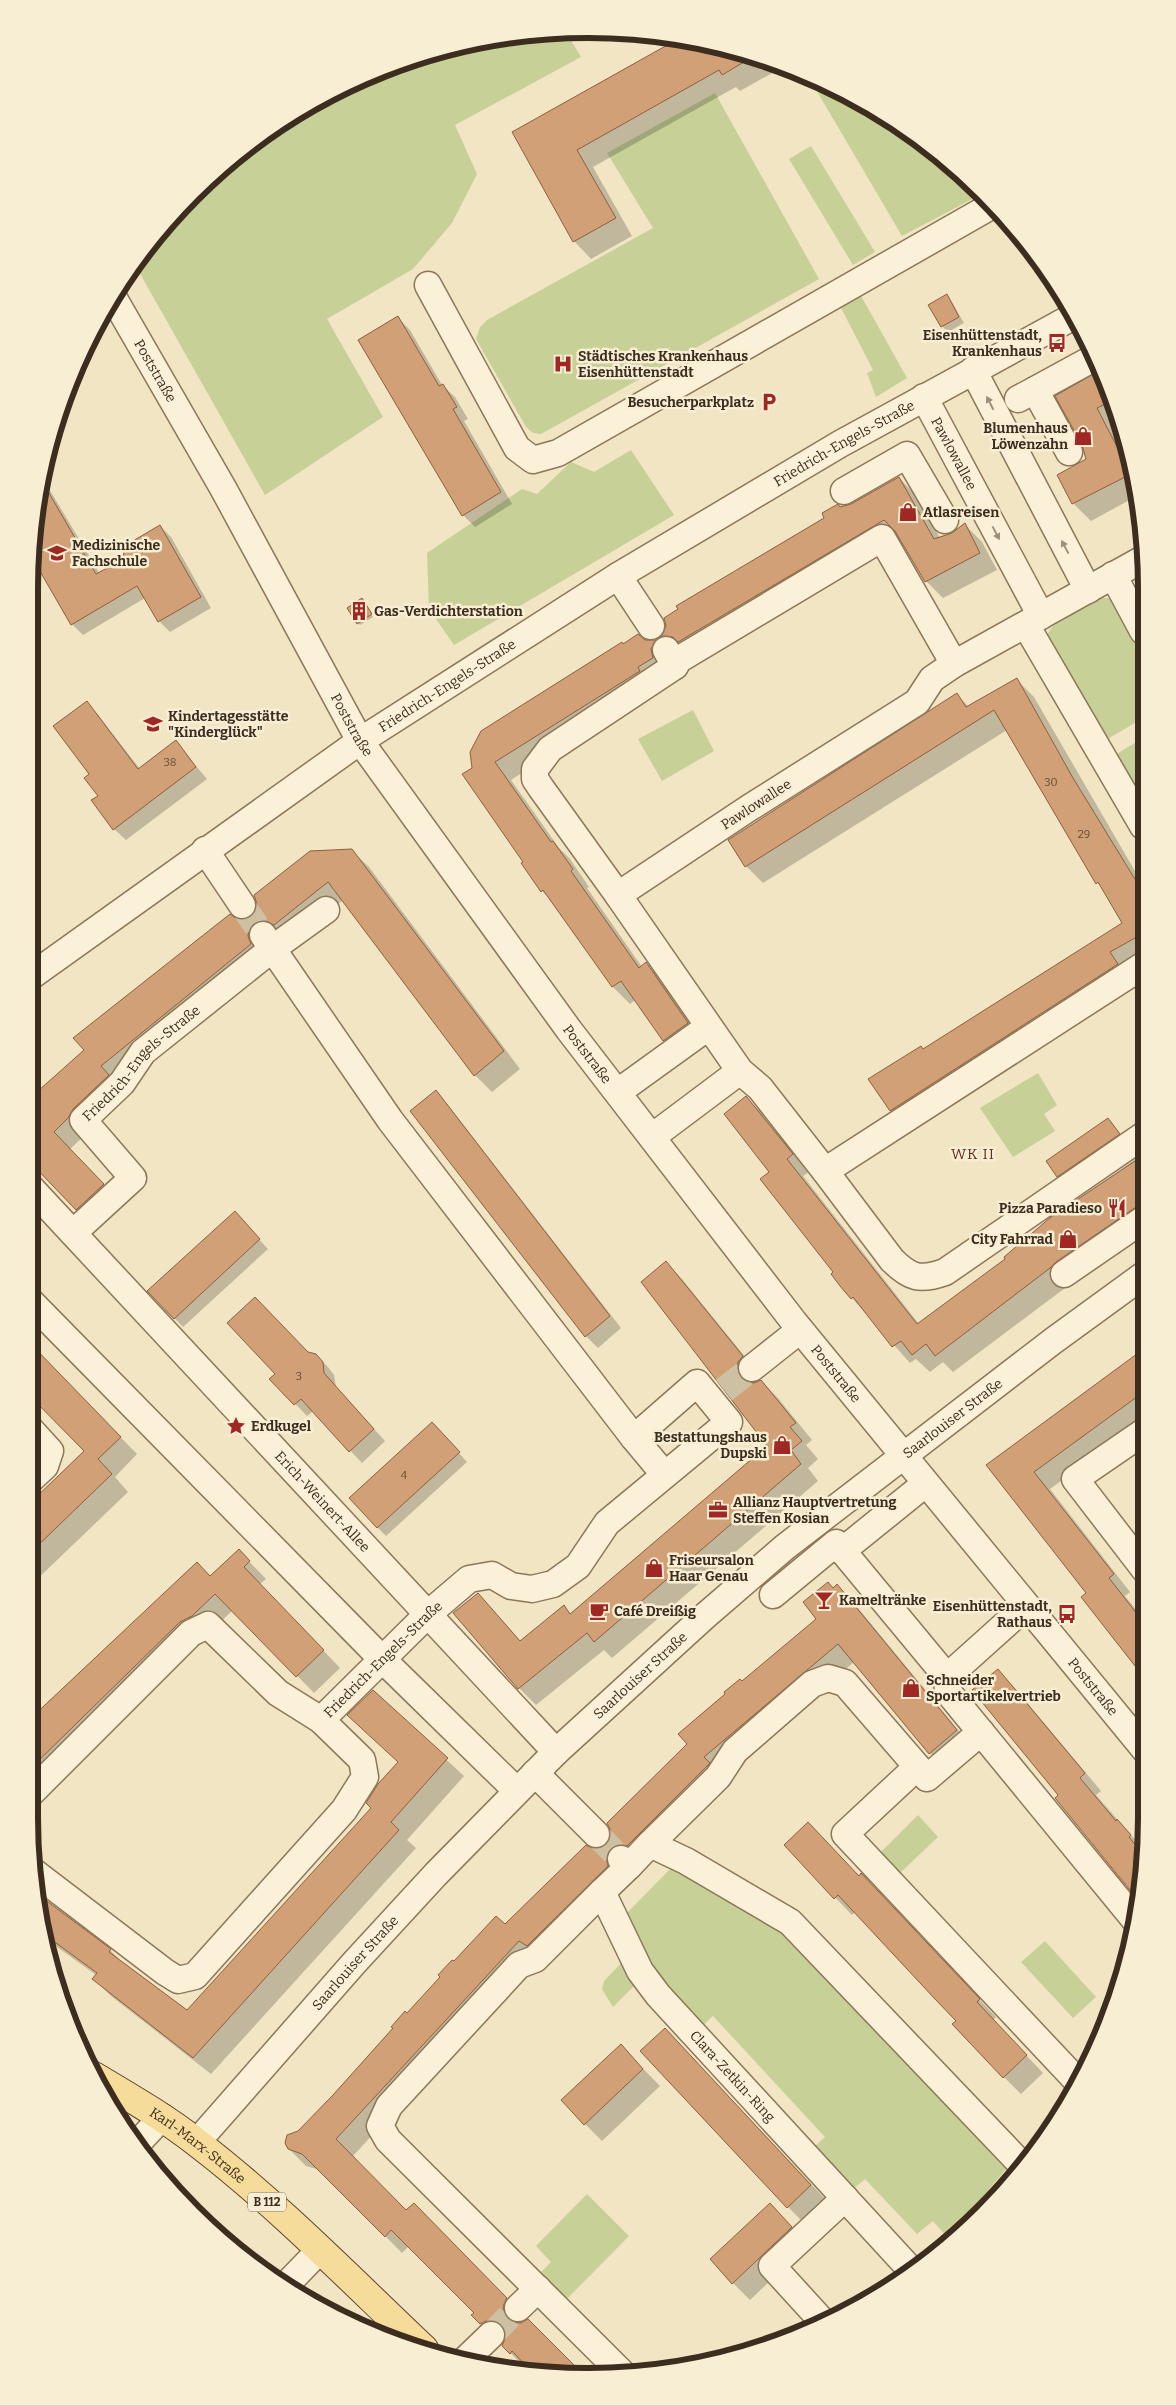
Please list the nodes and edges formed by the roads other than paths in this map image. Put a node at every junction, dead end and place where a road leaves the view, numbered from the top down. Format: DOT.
graph roads {
  1 [pos="986,208"];
  2 [pos="428,285"];
  3 [pos="116,304"];
  4 [pos="1068,319"];
  5 [pos="1090,360"];
  6 [pos="973,370"];
  7 [pos="924,397"];
  8 [pos="1069,452"];
  9 [pos="844,491"];
  10 [pos="945,520"];
  11 [pos="1137,562"];
  12 [pos="1113,575"];
  13 [pos="618,576"];
  14 [pos="1088,590"];
  15 [pos="1033,620"];
  16 [pos="1138,622"];
  17 [pos="651,626"];
  18 [pos="954,664"];
  19 [pos="360,741"];
  20 [pos="1138,817"];
  21 [pos="205,850"];
  22 [pos="618,895"];
  23 [pos="242,905"];
  24 [pos="326,910"];
  25 [pos="267,942"];
  26 [pos="38,971"];
  27 [pos="1138,976"];
  28 [pos="708,1027"];
  29 [pos="740,1071"];
  30 [pos="618,1092"];
  31 [pos="652,1137"];
  32 [pos="1138,1139"];
  33 [pos="825,1171"];
  34 [pos="38,1196"];
  35 [pos="1138,1223"];
  36 [pos="73,1233"];
  37 [pos="1064,1274"];
  38 [pos="1138,1278"];
  39 [pos="38,1309"];
  40 [pos="800,1330"];
  41 [pos="752,1368"];
  42 [pos="1138,1436"];
  43 [pos="38,1438"];
  44 [pos="634,1438"];
  45 [pos="903,1457"];
  46 [pos="38,1473"];
  47 [pos="664,1474"];
  48 [pos="925,1484"];
  49 [pos="842,1551"];
  50 [pos="1138,1561"];
  51 [pos="773,1596"];
  52 [pos="1026,1606"];
  53 [pos="428,1614"];
  54 [pos="383,1660"];
  55 [pos="947,1677"];
  56 [pos="321,1720"];
  57 [pos="981,1732"];
  58 [pos="1138,1741"];
  59 [pos="556,1752"];
  60 [pos="917,1767"];
  61 [pos="535,1773"];
  62 [pos="38,1786"];
  63 [pos="517,1791"];
  64 [pos="596,1834"];
  65 [pos="650,1844"];
  66 [pos="41,1877"];
  67 [pos="602,1892"];
  68 [pos="1130,1914"];
  69 [pos="1073,2077"];
  70 [pos="107,2084"];
  71 [pos="162,2118"];
  72 [pos="142,2139"];
  73 [pos="197,2142"];
  74 [pos="1018,2161"];
  75 [pos="846,2198"];
  76 [pos="319,2251"];
  77 [pos="907,2266"];
  78 [pos="291,2280"];
  79 [pos="538,2289"];
  80 [pos="518,2308"];
  81 [pos="818,2317"];
  82 [pos="491,2335"];
  83 [pos="413,2339"];
  84 [pos="471,2355"];
  85 [pos="615,2366"];
  1 -- 2 [label="street"];
  3 -- 19 [label="street, Poststraße"];
  4 -- 6 [label="street, Friedrich-Engels-Straße"];
  5 -- 8 [label="street"];
  6 -- 7 [label="street, Friedrich-Engels-Straße"];
  14 -- 6 [label="street, one-way"];
  7 -- 13 [label="street, Friedrich-Engels-Straße"];
  7 -- 15 [label="street, Pawlowallee, one-way"];
  9 -- 10 [label="street"];
  11 -- 12 [label="street, Pawlowallee"];
  12 -- 14 [label="street, Pawlowallee"];
  12 -- 16 [label="street"];
  13 -- 17 [label="street"];
  13 -- 19 [label="street, Friedrich-Engels-Straße"];
  14 -- 15 [label="street, Pawlowallee"];
  15 -- 18 [label="street, Pawlowallee"];
  15 -- 20 [label="street, Pawlowallee"];
  18 -- 22 [label="street, Pawlowallee"];
  18 -- 22 [label="street"];
  19 -- 21 [label="street, Friedrich-Engels-Straße"];
  19 -- 30 [label="street, Poststraße"];
  21 -- 23 [label="street"];
  21 -- 26 [label="street, Friedrich-Engels-Straße"];
  22 -- 28 [label="street"];
  24 -- 25 [label="street, Friedrich-Engels-Straße"];
  25 -- 36 [label="street, Friedrich-Engels-Straße"];
  25 -- 44 [label="street"];
  27 -- 33 [label="street"];
  28 -- 29 [label="street"];
  28 -- 30 [label="street"];
  29 -- 31 [label="street"];
  29 -- 33 [label="street"];
  30 -- 31 [label="street, Poststraße"];
  31 -- 40 [label="street, Poststraße"];
  32 -- 33 [label="street"];
  34 -- 36 [label="street, Erich-Weinert-Allee"];
  35 -- 37 [label="street"];
  36 -- 53 [label="street, Erich-Weinert-Allee"];
  38 -- 45 [label="street, Saarlouiser Straße"];
  39 -- 54 [label="street"];
  40 -- 41 [label="street"];
  40 -- 45 [label="street, Poststraße"];
  42 -- 50 [label="street"];
  43 -- 46 [label="street"];
  44 -- 47 [label="street"];
  44 -- 47 [label="street, Friedrich-Engels-Straße"];
  45 -- 48 [label="street, Poststraße"];
  45 -- 59 [label="street, Saarlouiser Straße"];
  47 -- 53 [label="street, Friedrich-Engels-Straße"];
  48 -- 49 [label="street"];
  48 -- 52 [label="street, Poststraße"];
  49 -- 51 [label="street"];
  49 -- 55 [label="street"];
  52 -- 55 [label="street"];
  52 -- 58 [label="street, Poststraße"];
  53 -- 54 [label="street, Friedrich-Engels-Straße"];
  53 -- 59 [label="street, Erich-Weinert-Allee"];
  54 -- 56 [label="street, Friedrich-Engels-Straße"];
  54 -- 63 [label="street"];
  55 -- 57 [label="street"];
  56 -- 62 [label="street"];
  56 -- 66 [label="street, Friedrich-Engels-Straße"];
  57 -- 60 [label="street"];
  57 -- 68 [label="street"];
  59 -- 61 [label="street, Saarlouiser Straße"];
  60 -- 65 [label="street"];
  60 -- 69 [label="street"];
  61 -- 63 [label="street, Saarlouiser Straße"];
  61 -- 64 [label="street"];
  63 -- 73 [label="street, Saarlouiser Straße"];
  65 -- 67 [label="street"];
  65 -- 74 [label="street"];
  67 -- 75 [label="street, Clara-Zetkin-Ring"];
  67 -- 79 [label="street"];
  70 -- 71 [label="main road, Karl-Marx-Straße / B 112"];
  71 -- 72 [label="street"];
  71 -- 73 [label="main road, Karl-Marx-Straße / B 112"];
  73 -- 76 [label="main road, Karl-Marx-Straße / B 112"];
  75 -- 77 [label="street, Clara-Zetkin-Ring"];
  75 -- 81 [label="street"];
  76 -- 78 [label="street"];
  76 -- 83 [label="main road, Karl-Marx-Straße / B 112"];
  79 -- 80 [label="street"];
  79 -- 85 [label="street"];
  82 -- 84 [label="street"];
}
